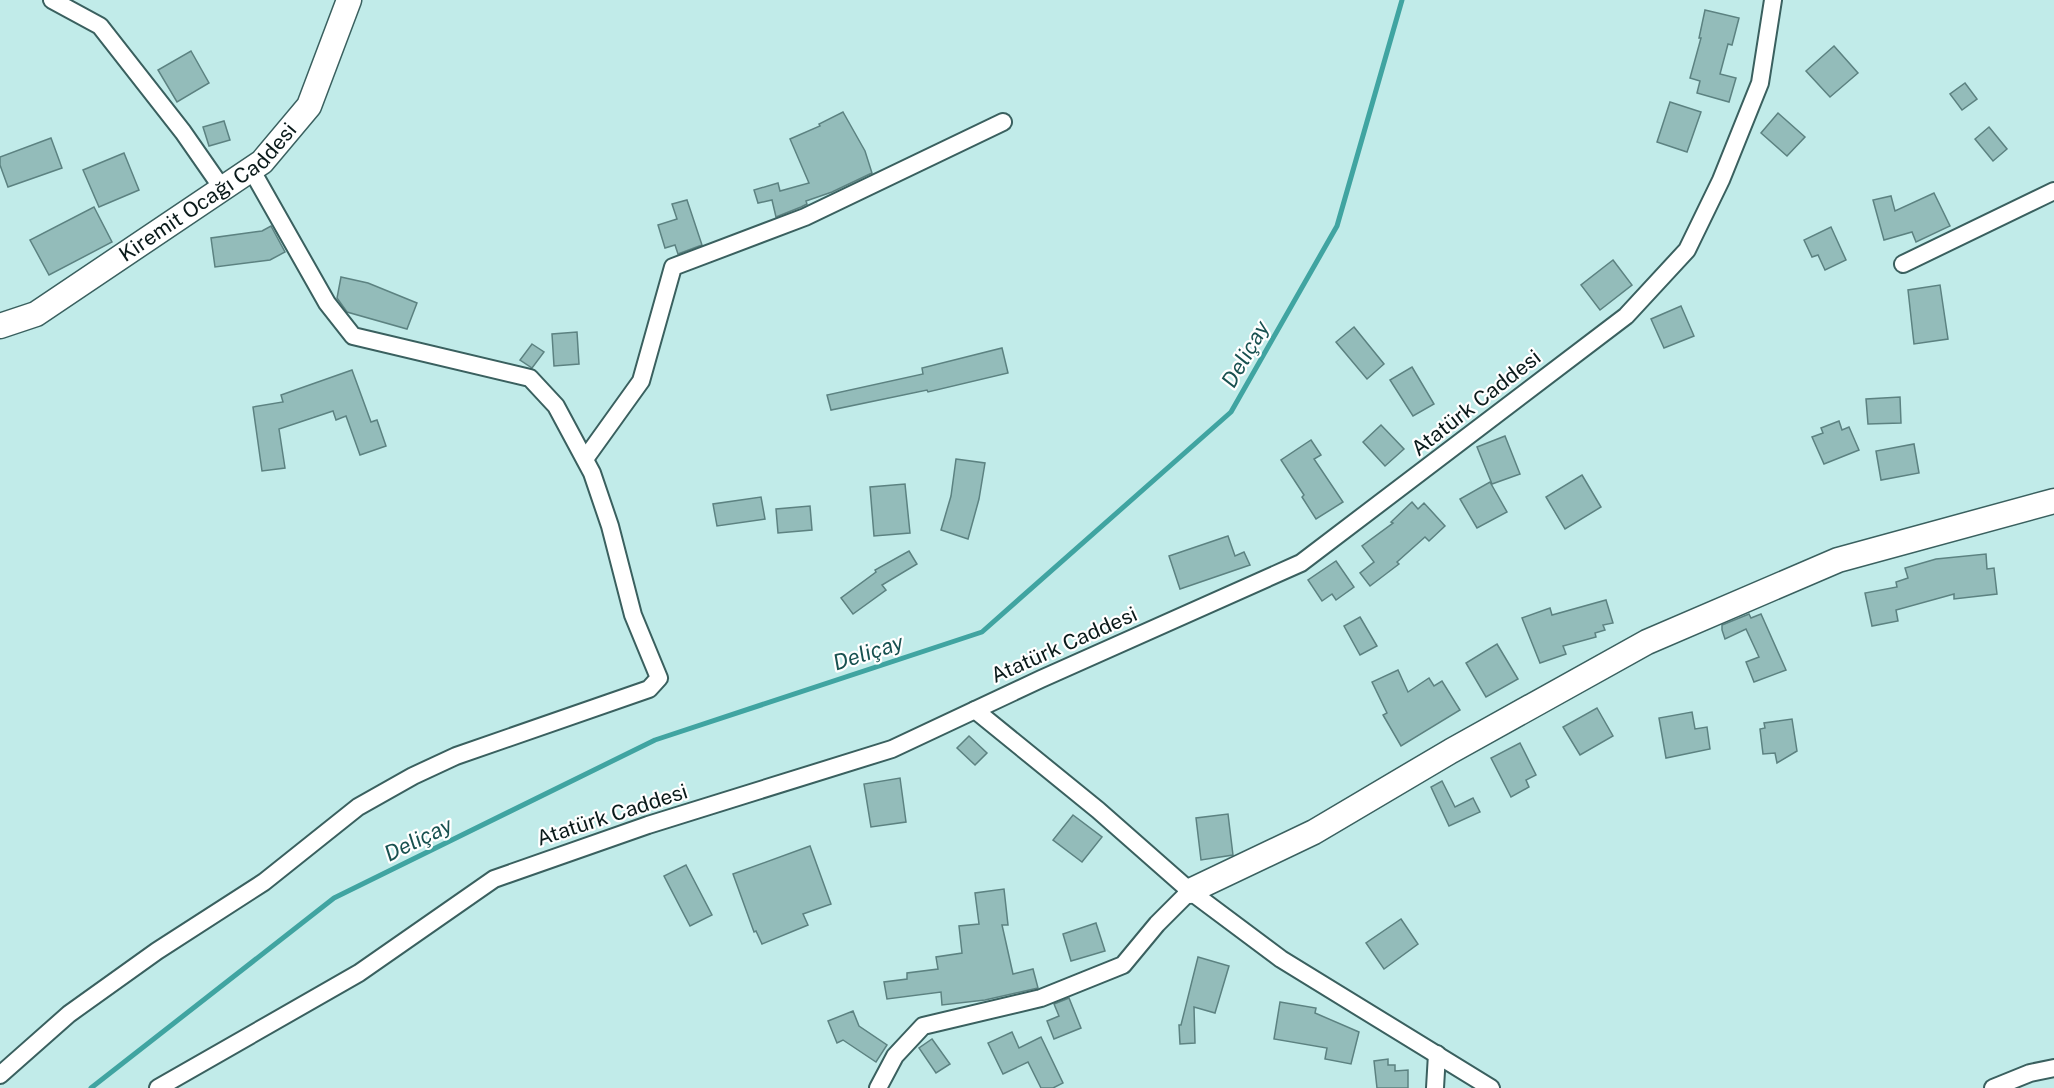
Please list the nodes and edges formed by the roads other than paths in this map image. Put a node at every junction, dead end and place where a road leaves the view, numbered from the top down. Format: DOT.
graph roads {
  1 [pos="52,0"];
  2 [pos="349,0"];
  3 [pos="1773,0"];
  4 [pos="1004,122"];
  5 [pos="251,169"];
  6 [pos="222,188"];
  7 [pos="2054,191"];
  8 [pos="1903,264"];
  9 [pos="0,326"];
  10 [pos="585,459"];
  11 [pos="2054,501"];
  12 [pos="975,710"];
  13 [pos="1190,891"];
  14 [pos="1437,1054"];
  15 [pos="2054,1068"];
  16 [pos="0,1075"];
  17 [pos="158,1088"];
  18 [pos="878,1088"];
  19 [pos="1435,1088"];
  20 [pos="1491,1088"];
  21 [pos="1993,1088"];
  1 -- 6 [label="street"];
  2 -- 5 [label="street, Kiremit Ocağı Caddesi"];
  3 -- 12 [label="street, Atatürk Caddesi"];
  4 -- 10 [label="street"];
  5 -- 6 [label="street, Kiremit Ocağı Caddesi"];
  5 -- 10 [label="street"];
  6 -- 9 [label="street, Kiremit Ocağı Caddesi"];
  7 -- 8 [label="street"];
  10 -- 16 [label="street"];
  11 -- 13 [label="street"];
  12 -- 13 [label="street"];
  12 -- 17 [label="street, Atatürk Caddesi"];
  13 -- 14 [label="street"];
  13 -- 18 [label="street"];
  14 -- 19 [label="street"];
  14 -- 20 [label="street"];
  15 -- 21 [label="street"];
}
